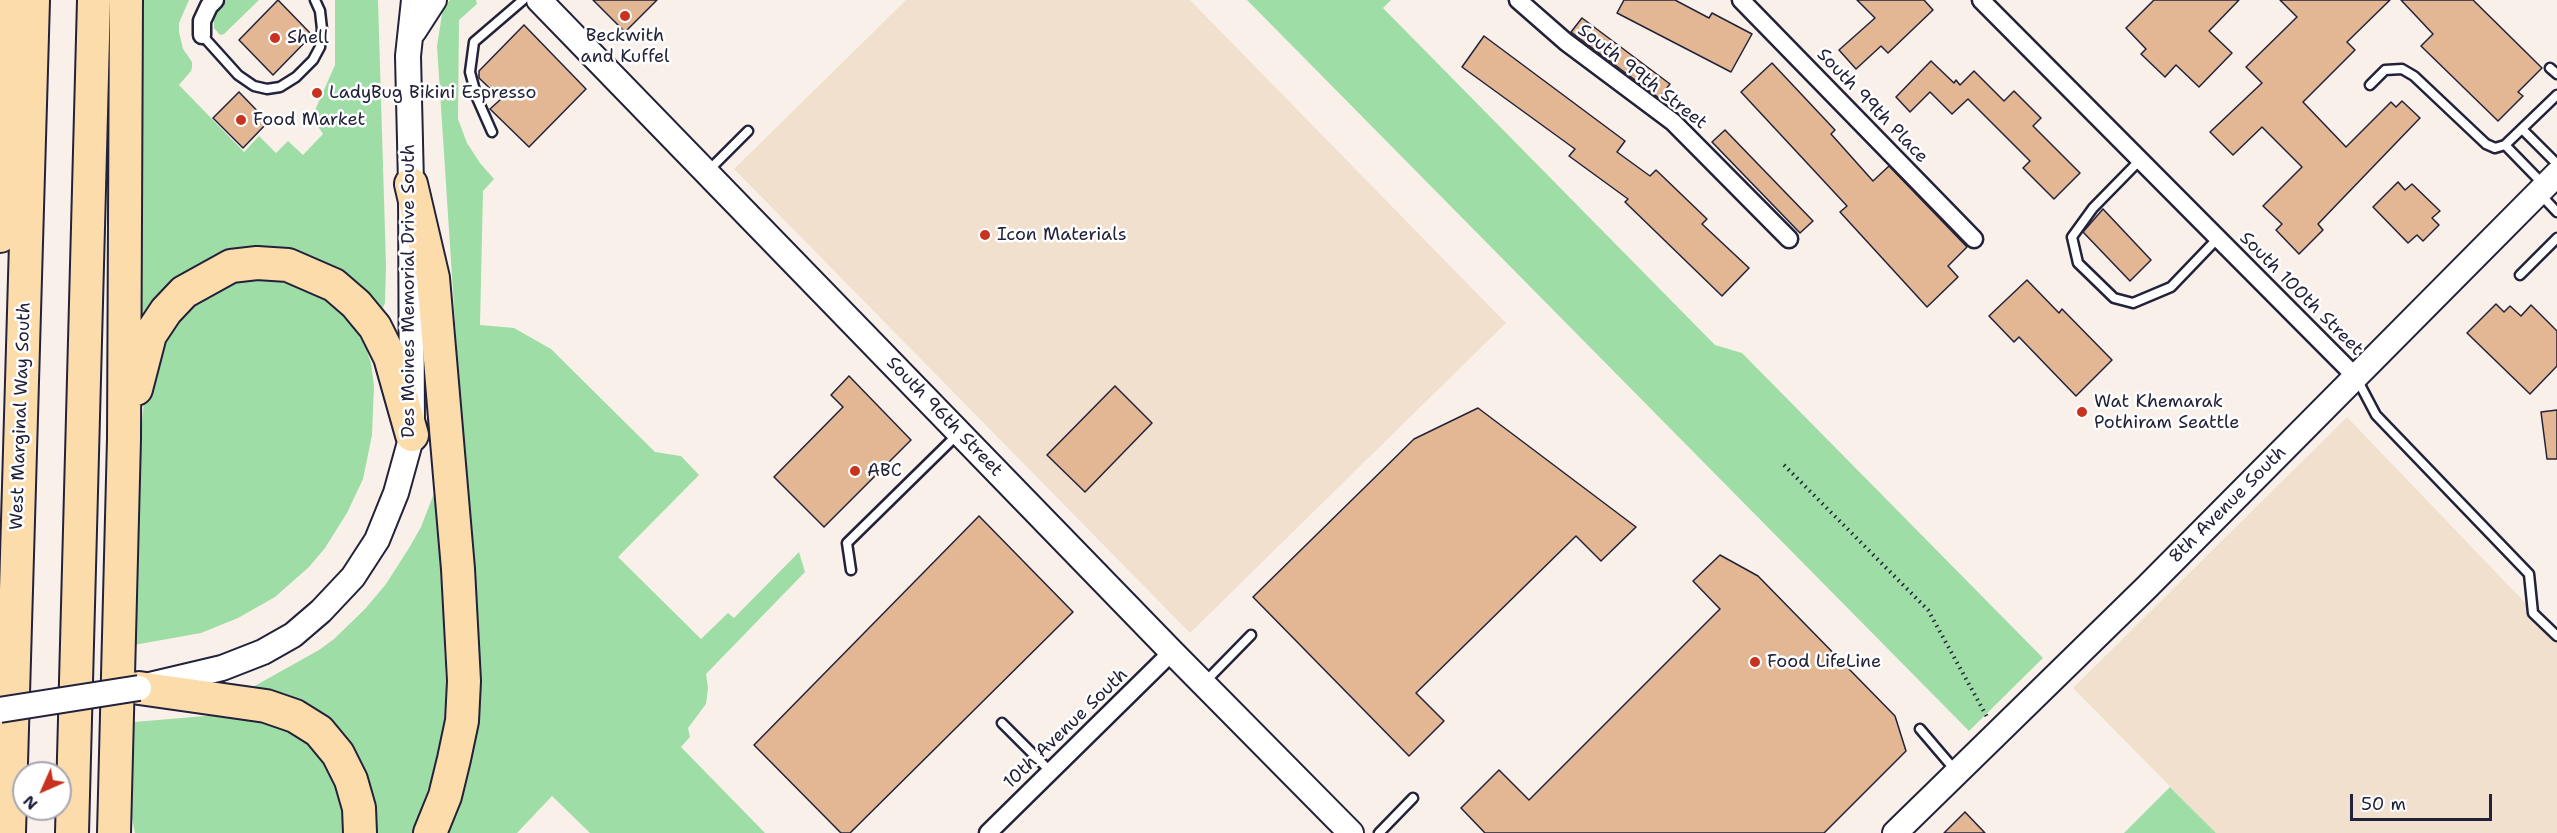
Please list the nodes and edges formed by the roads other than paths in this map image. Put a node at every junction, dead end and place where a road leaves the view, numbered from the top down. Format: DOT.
graph roads {
  1 [pos="8,0"];
  2 [pos="33,0"];
  3 [pos="94,0"];
  4 [pos="126,0"];
  5 [pos="214,0"];
  6 [pos="315,0"];
  7 [pos="414,0"];
  8 [pos="434,0"];
  9 [pos="523,0"];
  10 [pos="539,0"];
  11 [pos="1518,0"];
  12 [pos="1741,0"];
  13 [pos="1981,0"];
  14 [pos="202,35"];
  15 [pos="409,38"];
  16 [pos="6,62"];
  17 [pos="2370,85"];
  18 [pos="2557,95"];
  19 [pos="0,100"];
  20 [pos="2522,129"];
  21 [pos="492,132"];
  22 [pos="748,132"];
  23 [pos="2505,145"];
  24 [pos="2140,160"];
  25 [pos="2557,164"];
  26 [pos="707,173"];
  27 [pos="411,184"];
  28 [pos="2547,184"];
  29 [pos="2557,212"];
  30 [pos="0,236"];
  31 [pos="2218,238"];
  32 [pos="2557,238"];
  33 [pos="1789,239"];
  34 [pos="1974,239"];
  35 [pos="2520,275"];
  36 [pos="2355,376"];
  37 [pos="959,433"];
  38 [pos="412,435"];
  39 [pos="124,439"];
  40 [pos="851,570"];
  41 [pos="1251,635"];
  42 [pos="2557,636"];
  43 [pos="1172,652"];
  44 [pos="1203,684"];
  45 [pos="139,688"];
  46 [pos="0,710"];
  47 [pos="1002,723"];
  48 [pos="1920,729"];
  49 [pos="1050,771"];
  50 [pos="1957,773"];
  51 [pos="116,796"];
  52 [pos="1413,798"];
  53 [pos="9,833"];
  54 [pos="72,833"];
  55 [pos="114,833"];
  56 [pos="119,833"];
  57 [pos="360,833"];
  58 [pos="430,833"];
  59 [pos="988,833"];
  60 [pos="1350,833"];
  61 [pos="1378,833"];
  62 [pos="1895,833"];
  1 -- 16 [label="highway"];
  2 -- 53 [label="highway, West Marginal Way South"];
  3 -- 54 [label="highway"];
  4 -- 39 [label="highway"];
  5 -- 14 [label="street"];
  6 -- 14 [label="lane"];
  7 -- 15 [label="street, Des Moines Memorial Drive South"];
  8 -- 15 [label="street"];
  9 -- 21 [label="lane"];
  10 -- 26 [label="street, South 96th Street"];
  11 -- 33 [label="street, South 99th Street"];
  12 -- 34 [label="street, South 99th Place"];
  13 -- 24 [label="street, South 100th Street"];
  15 -- 27 [label="street, Des Moines Memorial Drive South"];
  16 -- 19 [label="highway"];
  16 -- 30 [label="highway"];
  17 -- 23 [label="lane"];
  18 -- 20 [label="lane"];
  20 -- 23 [label="lane"];
  20 -- 25 [label="lane"];
  22 -- 26 [label="lane"];
  23 -- 28 [label="lane"];
  24 -- 31 [label="street, South 100th Street"];
  24 -- 31 [label="lane"];
  26 -- 37 [label="street, South 96th Street"];
  27 -- 38 [label="street, Des Moines Memorial Drive South"];
  27 -- 58 [label="highway"];
  28 -- 29 [label="lane"];
  28 -- 36 [label="street, 8th Avenue South"];
  31 -- 36 [label="street, South 100th Street"];
  32 -- 35 [label="lane"];
  36 -- 42 [label="lane, South 100th Street"];
  36 -- 50 [label="street, 8th Avenue South"];
  37 -- 40 [label="lane"];
  37 -- 43 [label="street, South 96th Street"];
  38 -- 39 [label="highway"];
  38 -- 45 [label="street, Des Moines Memorial Drive South"];
  39 -- 51 [label="highway"];
  41 -- 44 [label="lane"];
  43 -- 44 [label="street, South 96th Street"];
  43 -- 49 [label="street, 10th Avenue South"];
  44 -- 60 [label="street, South 96th Street"];
  45 -- 46 [label="street, Des Moines Memorial Drive South, bridge"];
  45 -- 57 [label="highway"];
  47 -- 49 [label="lane"];
  48 -- 50 [label="lane"];
  49 -- 59 [label="street, 10th Avenue South"];
  50 -- 62 [label="street, 8th Avenue South"];
  51 -- 55 [label="highway"];
  51 -- 56 [label="highway"];
  52 -- 61 [label="lane"];
}
